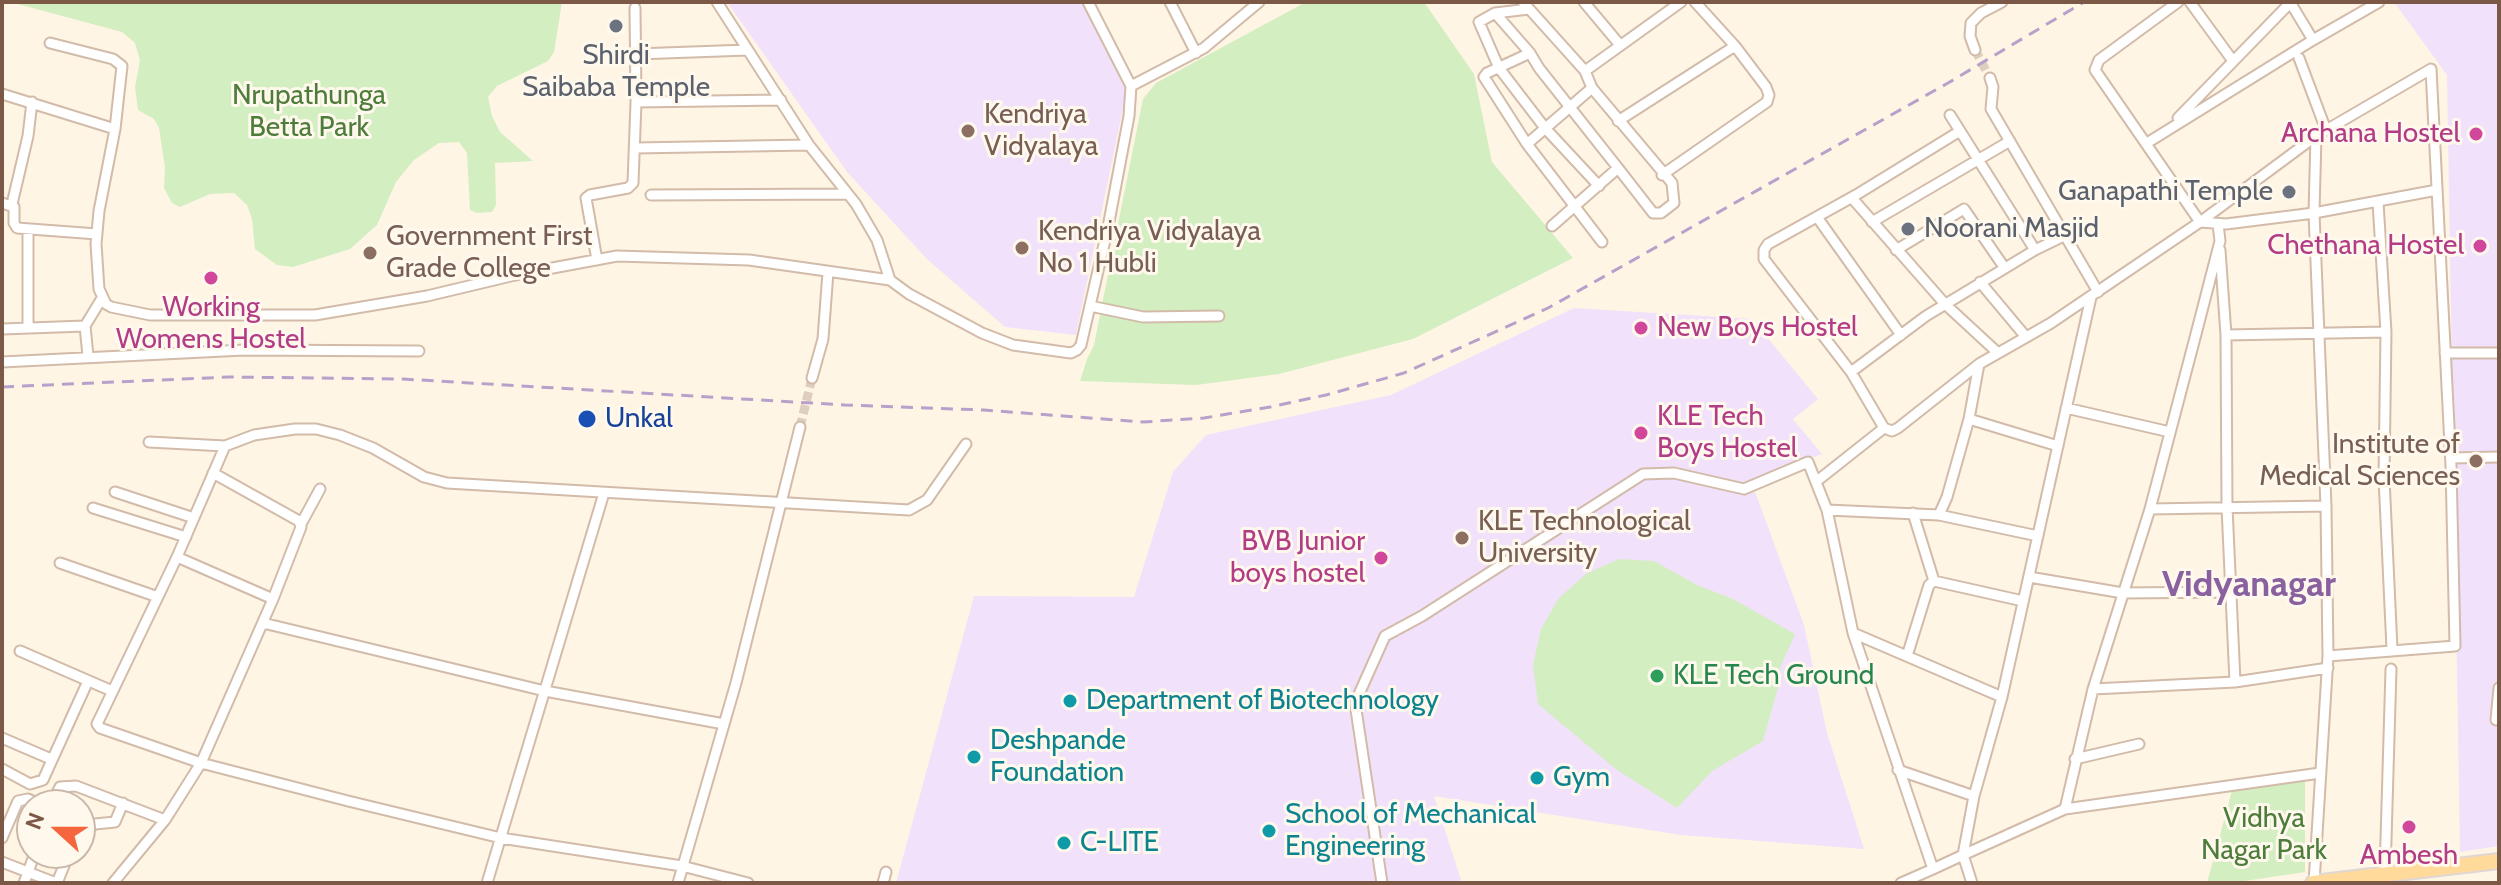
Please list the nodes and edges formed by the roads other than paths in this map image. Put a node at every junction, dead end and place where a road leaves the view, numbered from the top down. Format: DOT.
graph roads {
  1 [pos="717,2"];
  2 [pos="1088,2"];
  3 [pos="1170,2"];
  4 [pos="1259,2"];
  5 [pos="1584,2"];
  6 [pos="1681,2"];
  7 [pos="1695,2"];
  8 [pos="2002,2"];
  9 [pos="2178,2"];
  10 [pos="2190,2"];
  11 [pos="2290,2"];
  12 [pos="2379,2"];
  13 [pos="1526,5"];
  14 [pos="635,8"];
  15 [pos="1495,13"];
  16 [pos="2313,40"];
  17 [pos="50,43"];
  18 [pos="1620,45"];
  19 [pos="1735,46"];
  20 [pos="748,50"];
  21 [pos="1975,50"];
  22 [pos="1196,53"];
  23 [pos="1530,53"];
  24 [pos="636,54"];
  25 [pos="2299,58"];
  26 [pos="2233,61"];
  27 [pos="1499,68"];
  28 [pos="1585,71"];
  29 [pos="1990,78"];
  30 [pos="1131,86"];
  31 [pos="1592,88"];
  32 [pos="2,94"];
  33 [pos="781,100"];
  34 [pos="32,102"];
  35 [pos="636,102"];
  36 [pos="1570,107"];
  37 [pos="1950,115"];
  38 [pos="1618,121"];
  39 [pos="1545,128"];
  40 [pos="115,129"];
  41 [pos="2168,129"];
  42 [pos="2326,130"];
  43 [pos="1960,131"];
  44 [pos="2316,136"];
  45 [pos="2010,141"];
  46 [pos="2147,143"];
  47 [pos="1527,144"];
  48 [pos="809,145"];
  49 [pos="635,148"];
  50 [pos="1978,160"];
  51 [pos="1618,168"];
  52 [pos="1662,175"];
  53 [pos="1599,186"];
  54 [pos="2437,190"];
  55 [pos="848,194"];
  56 [pos="651,195"];
  57 [pos="1852,198"];
  58 [pos="2378,202"];
  59 [pos="7,203"];
  60 [pos="1574,208"];
  61 [pos="2314,213"];
  62 [pos="1817,217"];
  63 [pos="1872,222"];
  64 [pos="2200,222"];
  65 [pos="2218,224"];
  66 [pos="1552,226"];
  67 [pos="28,229"];
  68 [pos="97,234"];
  69 [pos="2066,235"];
  70 [pos="2220,241"];
  71 [pos="1602,242"];
  72 [pos="1896,250"];
  73 [pos="2035,250"];
  74 [pos="597,260"];
  75 [pos="2004,267"];
  76 [pos="828,272"];
  77 [pos="890,280"];
  78 [pos="1980,282"];
  79 [pos="2095,294"];
  80 [pos="102,298"];
  81 [pos="1945,304"];
  82 [pos="1090,306"];
  83 [pos="1219,316"];
  84 [pos="85,326"];
  85 [pos="28,328"];
  86 [pos="2,329"];
  87 [pos="2386,332"];
  88 [pos="2319,333"];
  89 [pos="1901,335"];
  90 [pos="2226,335"];
  91 [pos="2026,337"];
  92 [pos="419,351"];
  93 [pos="1998,353"];
  94 [pos="2445,353"];
  95 [pos="2499,353"];
  96 [pos="88,356"];
  97 [pos="2,362"];
  98 [pos="1979,364"];
  99 [pos="1851,372"];
  100 [pos="812,378"];
  101 [pos="2066,408"];
  102 [pos="1969,419"];
  103 [pos="800,427"];
  104 [pos="1884,428"];
  105 [pos="2170,432"];
  106 [pos="149,442"];
  107 [pos="966,444"];
  108 [pos="225,446"];
  109 [pos="2058,446"];
  110 [pos="2499,457"];
  111 [pos="2451,458"];
  112 [pos="213,473"];
  113 [pos="1817,481"];
  114 [pos="320,489"];
  115 [pos="115,492"];
  116 [pos="604,493"];
  117 [pos="783,501"];
  118 [pos="2326,506"];
  119 [pos="2227,507"];
  120 [pos="93,508"];
  121 [pos="2150,509"];
  122 [pos="1827,510"];
  123 [pos="1913,513"];
  124 [pos="1939,515"];
  125 [pos="194,518"];
  126 [pos="301,524"];
  127 [pos="2038,536"];
  128 [pos="186,537"];
  129 [pos="177,557"];
  130 [pos="60,563"];
  131 [pos="2029,577"];
  132 [pos="1934,581"];
  133 [pos="2231,592"];
  134 [pos="2123,593"];
  135 [pos="158,597"];
  136 [pos="273,599"];
  137 [pos="2023,601"];
  138 [pos="263,623"];
  139 [pos="1853,633"];
  140 [pos="2392,649"];
  141 [pos="20,651"];
  142 [pos="1907,656"];
  143 [pos="2328,656"];
  144 [pos="2328,668"];
  145 [pos="2391,669"];
  146 [pos="88,681"];
  147 [pos="2235,682"];
  148 [pos="2499,688"];
  149 [pos="2093,689"];
  150 [pos="112,691"];
  151 [pos="545,691"];
  152 [pos="2002,697"];
  153 [pos="2496,720"];
  154 [pos="724,724"];
  155 [pos="2,738"];
  156 [pos="2139,744"];
  157 [pos="51,759"];
  158 [pos="2075,759"];
  159 [pos="201,763"];
  160 [pos="2,769"];
  161 [pos="1898,770"];
  162 [pos="2320,773"];
  163 [pos="59,789"];
  164 [pos="87,789"];
  165 [pos="96,792"];
  166 [pos="1974,796"];
  167 [pos="123,803"];
  168 [pos="16,806"];
  169 [pos="2065,809"];
  170 [pos="165,820"];
  171 [pos="96,824"];
  172 [pos="2,838"];
  173 [pos="501,838"];
  174 [pos="1963,855"];
  175 [pos="2499,861"];
  176 [pos="2,862"];
  177 [pos="682,866"];
  178 [pos="29,869"];
  179 [pos="1933,869"];
  180 [pos="28,872"];
  181 [pos="886,872"];
  182 [pos="2385,874"];
  183 [pos="24,883"];
  184 [pos="57,883"];
  185 [pos="113,883"];
  186 [pos="487,883"];
  187 [pos="678,883"];
  188 [pos="748,883"];
  189 [pos="883,883"];
  190 [pos="1382,883"];
  191 [pos="1901,883"];
  192 [pos="1972,883"];
  193 [pos="2313,883"];
  1 -- 20 [label="street"];
  2 -- 30 [label="street"];
  3 -- 22 [label="street"];
  4 -- 22 [label="street"];
  5 -- 18 [label="street"];
  6 -- 18 [label="street"];
  7 -- 19 [label="street"];
  8 -- 21 [label="street"];
  9 -- 46 [label="street"];
  10 -- 26 [label="street"];
  11 -- 16 [label="street"];
  11 -- 26 [label="street"];
  12 -- 16 [label="street"];
  13 -- 15 [label="street"];
  13 -- 28 [label="street"];
  14 -- 24 [label="street"];
  15 -- 23 [label="street"];
  15 -- 27 [label="street"];
  16 -- 41 [label="street"];
  17 -- 40 [label="street"];
  18 -- 28 [label="street"];
  19 -- 38 [label="street"];
  19 -- 52 [label="street"];
  20 -- 24 [label="street"];
  20 -- 33 [label="street"];
  22 -- 30 [label="street"];
  23 -- 27 [label="street"];
  23 -- 36 [label="street"];
  24 -- 35 [label="street"];
  25 -- 42 [label="street"];
  26 -- 41 [label="street"];
  27 -- 39 [label="street"];
  27 -- 47 [label="street"];
  28 -- 31 [label="street"];
  29 -- 45 [label="street"];
  30 -- 82 [label="street"];
  31 -- 36 [label="street"];
  31 -- 38 [label="street"];
  32 -- 34 [label="street"];
  33 -- 35 [label="street"];
  33 -- 48 [label="street"];
  34 -- 40 [label="street"];
  34 -- 59 [label="street"];
  35 -- 49 [label="street"];
  36 -- 39 [label="street"];
  36 -- 51 [label="street"];
  37 -- 43 [label="street"];
  38 -- 52 [label="street"];
  39 -- 47 [label="street"];
  39 -- 53 [label="street"];
  40 -- 68 [label="street"];
  41 -- 46 [label="street"];
  42 -- 44 [label="street"];
  42 -- 54 [label="street"];
  43 -- 50 [label="street"];
  43 -- 57 [label="street"];
  44 -- 61 [label="street"];
  44 -- 64 [label="street"];
  45 -- 50 [label="street"];
  45 -- 69 [label="street"];
  46 -- 64 [label="street"];
  47 -- 60 [label="street"];
  48 -- 49 [label="street"];
  48 -- 55 [label="street"];
  49 -- 74 [label="street"];
  50 -- 63 [label="street"];
  50 -- 73 [label="street"];
  51 -- 52 [label="street"];
  51 -- 53 [label="street"];
  53 -- 60 [label="street"];
  54 -- 58 [label="street"];
  54 -- 94 [label="street"];
  55 -- 56 [label="street"];
  55 -- 77 [label="street"];
  57 -- 62 [label="street"];
  57 -- 63 [label="street"];
  58 -- 61 [label="street"];
  58 -- 87 [label="street"];
  59 -- 67 [label="street"];
  60 -- 66 [label="street"];
  60 -- 71 [label="street"];
  61 -- 65 [label="street"];
  61 -- 88 [label="street"];
  62 -- 89 [label="street"];
  62 -- 99 [label="street"];
  63 -- 72 [label="street"];
  64 -- 65 [label="street"];
  64 -- 79 [label="street"];
  65 -- 70 [label="street"];
  67 -- 68 [label="street"];
  67 -- 85 [label="street"];
  68 -- 80 [label="street"];
  69 -- 73 [label="street"];
  69 -- 79 [label="street"];
  70 -- 90 [label="street"];
  70 -- 105 [label="street"];
  72 -- 75 [label="street"];
  72 -- 81 [label="street"];
  73 -- 75 [label="street"];
  74 -- 76 [label="street"];
  74 -- 80 [label="street"];
  75 -- 78 [label="street"];
  76 -- 77 [label="street"];
  76 -- 100 [label="street"];
  77 -- 82 [label="street"];
  78 -- 81 [label="street"];
  78 -- 91 [label="street"];
  79 -- 91 [label="street"];
  79 -- 101 [label="street"];
  80 -- 84 [label="street"];
  81 -- 89 [label="street"];
  81 -- 93 [label="street"];
  82 -- 83 [label="street"];
  84 -- 85 [label="street"];
  84 -- 96 [label="street"];
  85 -- 86 [label="street"];
  87 -- 88 [label="street"];
  87 -- 140 [label="street"];
  88 -- 90 [label="street"];
  88 -- 118 [label="street"];
  89 -- 99 [label="street"];
  90 -- 119 [label="street"];
  91 -- 93 [label="street"];
  92 -- 96 [label="street"];
  93 -- 98 [label="street"];
  94 -- 95 [label="street"];
  94 -- 111 [label="street"];
  96 -- 97 [label="street"];
  98 -- 102 [label="street"];
  98 -- 104 [label="street"];
  99 -- 104 [label="street"];
  101 -- 105 [label="street"];
  101 -- 109 [label="street"];
  102 -- 109 [label="street"];
  102 -- 124 [label="street"];
  103 -- 117 [label="street"];
  104 -- 113 [label="street"];
  105 -- 121 [label="street"];
  106 -- 108 [label="street"];
  107 -- 117 [label="street"];
  108 -- 112 [label="street"];
  108 -- 116 [label="street"];
  109 -- 127 [label="street"];
  110 -- 111 [label="street"];
  111 -- 140 [label="street"];
  112 -- 125 [label="street"];
  112 -- 126 [label="street"];
  113 -- 122 [label="street"];
  113 -- 190 [label="street"];
  114 -- 126 [label="street"];
  115 -- 125 [label="street"];
  116 -- 117 [label="street"];
  116 -- 151 [label="street"];
  117 -- 154 [label="street"];
  118 -- 119 [label="street"];
  118 -- 143 [label="street"];
  119 -- 121 [label="street"];
  119 -- 133 [label="street"];
  120 -- 128 [label="street"];
  121 -- 134 [label="street"];
  122 -- 123 [label="street"];
  122 -- 139 [label="street"];
  123 -- 124 [label="street"];
  123 -- 132 [label="street"];
  124 -- 127 [label="street"];
  125 -- 128 [label="street"];
  126 -- 136 [label="street"];
  127 -- 131 [label="street"];
  128 -- 129 [label="street"];
  129 -- 135 [label="street"];
  129 -- 136 [label="street"];
  130 -- 135 [label="street"];
  131 -- 134 [label="street"];
  131 -- 137 [label="street"];
  132 -- 137 [label="street"];
  132 -- 142 [label="street"];
  133 -- 134 [label="street"];
  133 -- 147 [label="street"];
  134 -- 149 [label="street"];
  135 -- 150 [label="street"];
  136 -- 138 [label="street"];
  137 -- 152 [label="street"];
  138 -- 151 [label="street"];
  138 -- 159 [label="street"];
  139 -- 142 [label="street"];
  139 -- 161 [label="street"];
  140 -- 143 [label="street"];
  141 -- 146 [label="street"];
  142 -- 152 [label="street"];
  143 -- 144 [label="street"];
  144 -- 147 [label="street"];
  144 -- 162 [label="street"];
  145 -- 182 [label="street"];
  146 -- 150 [label="street"];
  146 -- 157 [label="street"];
  147 -- 149 [label="street"];
  148 -- 153 [label="street"];
  149 -- 158 [label="street"];
  150 -- 159 [label="street"];
  151 -- 154 [label="street"];
  151 -- 173 [label="street"];
  152 -- 166 [label="street"];
  154 -- 177 [label="street"];
  155 -- 157 [label="street"];
  156 -- 158 [label="street"];
  157 -- 160 [label="street"];
  158 -- 169 [label="street"];
  159 -- 170 [label="street"];
  159 -- 173 [label="street"];
  161 -- 166 [label="street"];
  161 -- 179 [label="street"];
  162 -- 169 [label="street"];
  162 -- 193 [label="street"];
  163 -- 164 [label="street"];
  165 -- 167 [label="street"];
  166 -- 174 [label="street"];
  167 -- 170 [label="street"];
  167 -- 171 [label="street"];
  168 -- 172 [label="street"];
  169 -- 174 [label="street"];
  170 -- 185 [label="street"];
  173 -- 177 [label="street"];
  173 -- 186 [label="street"];
  174 -- 179 [label="street"];
  174 -- 192 [label="street"];
  175 -- 182 [label="main road"];
  176 -- 180 [label="street"];
  177 -- 187 [label="street"];
  177 -- 188 [label="street"];
  178 -- 180 [label="street"];
  179 -- 191 [label="street"];
  180 -- 183 [label="street"];
  180 -- 184 [label="street"];
  181 -- 189 [label="street"];
  182 -- 193 [label="main road"];
}
